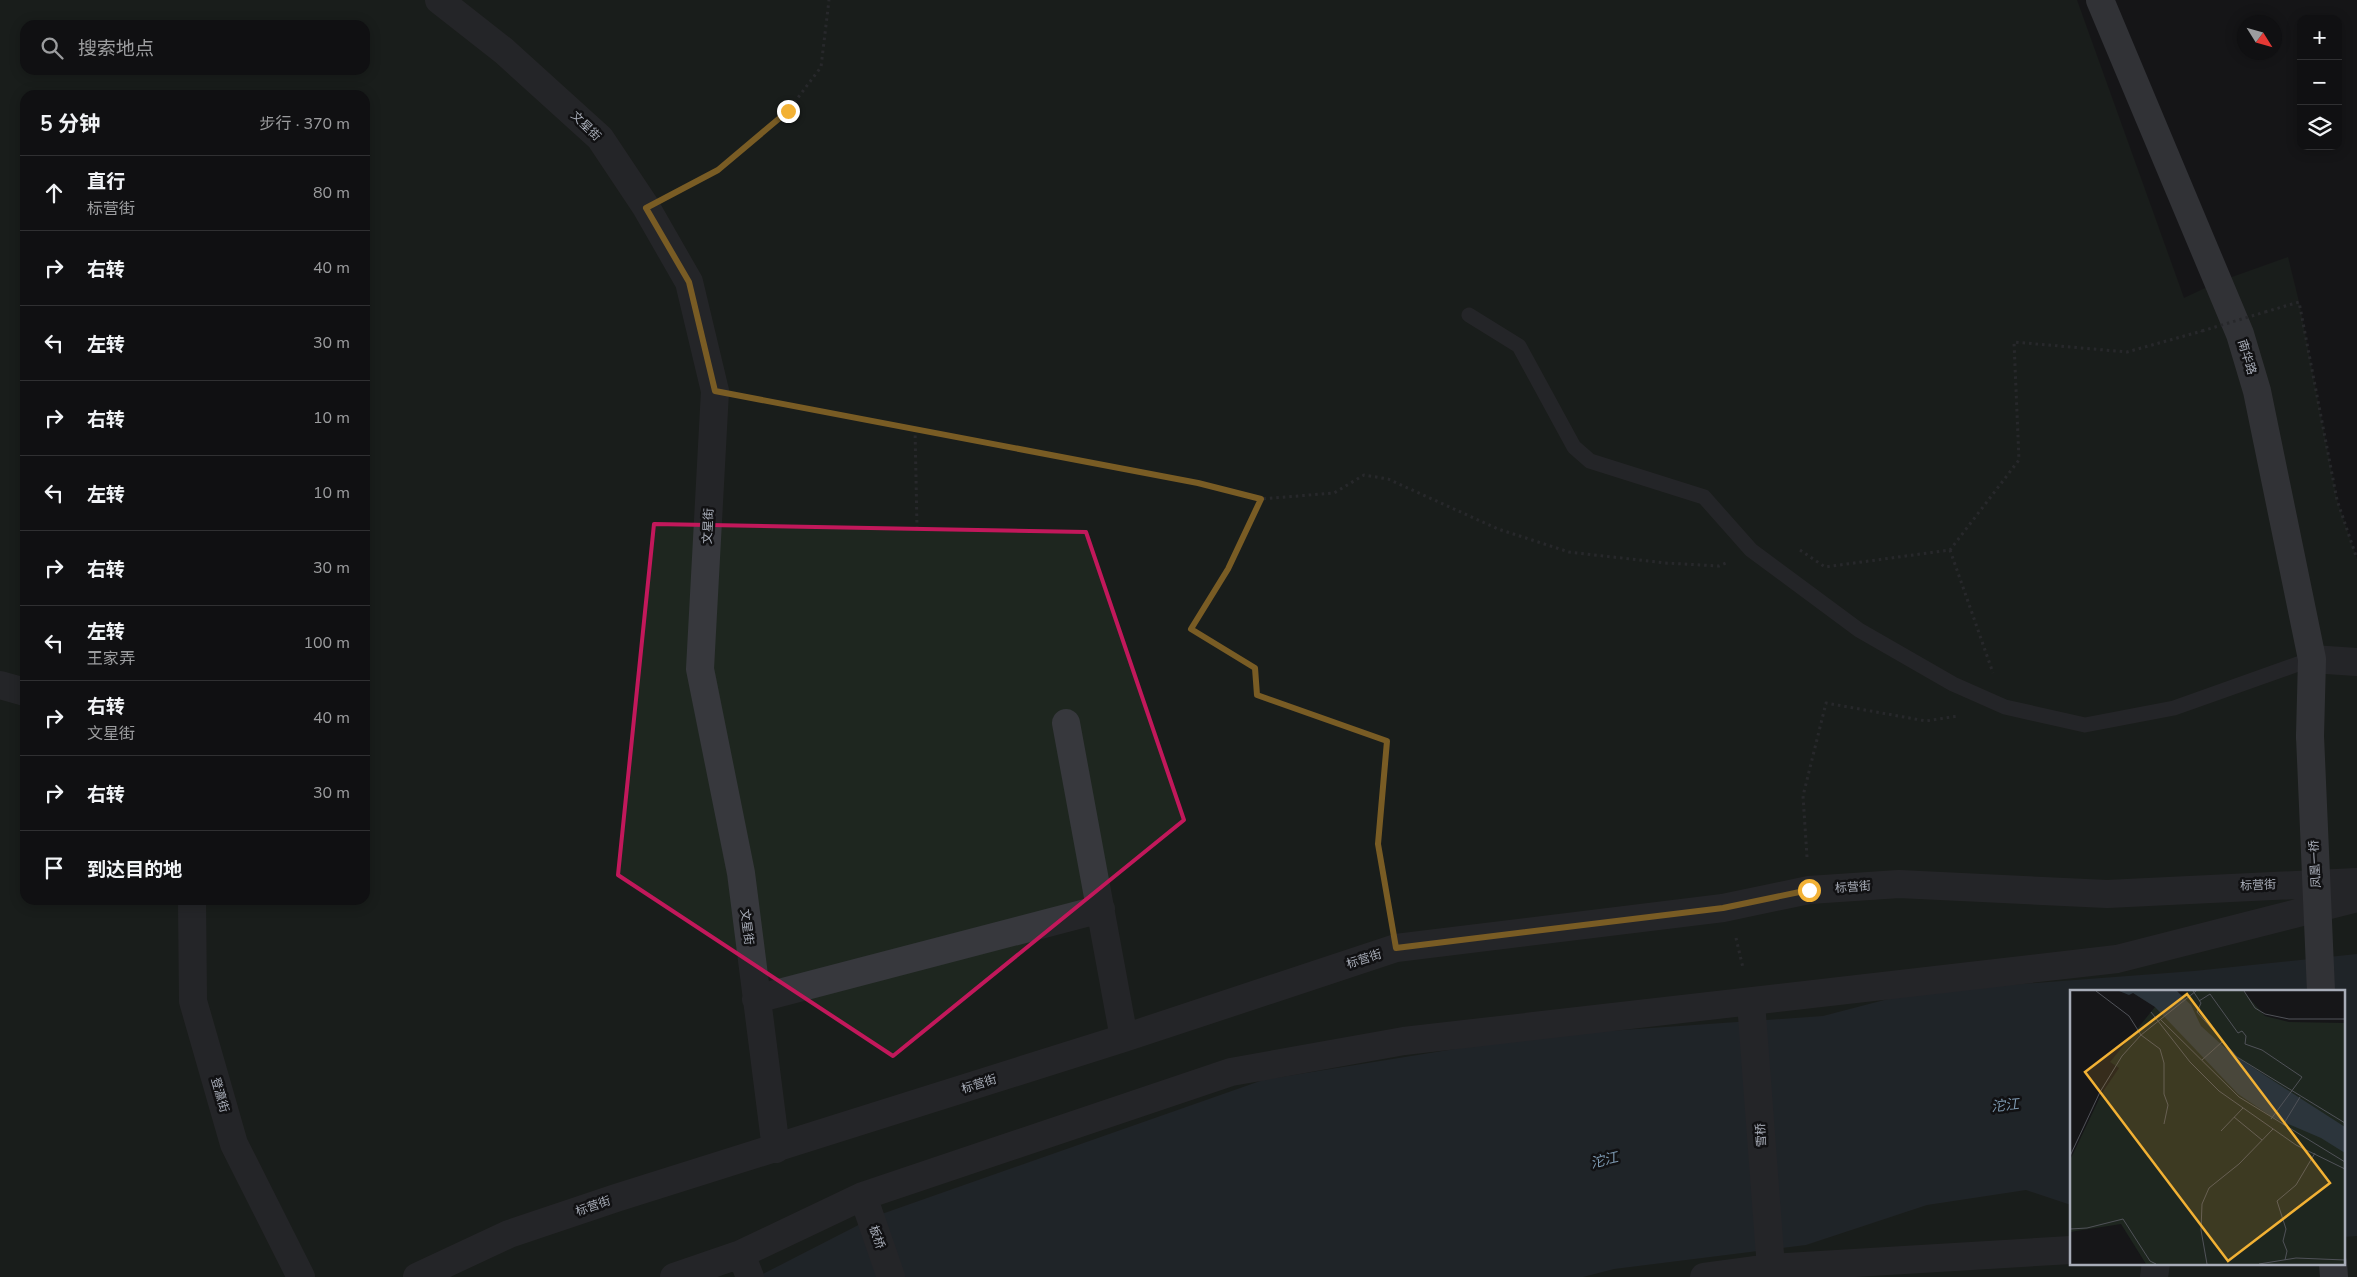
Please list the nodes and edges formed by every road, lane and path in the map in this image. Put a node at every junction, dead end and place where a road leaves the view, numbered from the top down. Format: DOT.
graph roads {
  1 [pos="438,0"];
  2 [pos="830,0"];
  3 [pos="2100,0"];
  4 [pos="646,208"];
  5 [pos="1470,315"];
  6 [pos="715,391"];
  7 [pos="915,429"];
  8 [pos="1261,499"];
  9 [pos="918,526"];
  10 [pos="1792,545"];
  11 [pos="1751,550"];
  12 [pos="1950,550"];
  13 [pos="2357,559"];
  14 [pos="2312,658"];
  15 [pos="2357,662"];
  16 [pos="0,685"];
  17 [pos="20,691"];
  18 [pos="2005,707"];
  19 [pos="1066,723"];
  20 [pos="2310,736"];
  21 [pos="2357,882"];
  22 [pos="1809,890"];
  23 [pos="2357,898"];
  24 [pos="192,905"];
  25 [pos="1723,908"];
  26 [pos="1101,909"];
  27 [pos="1396,948"];
  28 [pos="2321,990"];
  29 [pos="756,999"];
  30 [pos="1751,1002"];
  31 [pos="1124,1038"];
  32 [pos="776,1149"];
  33 [pos="863,1196"];
  34 [pos="2070,1250"];
  35 [pos="2156,1264"];
  36 [pos="2333,1264"];
  37 [pos="745,1266"];
  38 [pos="1771,1268"];
  39 [pos="300,1277"];
  40 [pos="418,1277"];
  41 [pos="674,1277"];
  42 [pos="890,1277"];
  43 [pos="1704,1277"];
  44 [pos="2154,1277"];
  45 [pos="2334,1277"];
  1 -- 4 [label="street, 文星街"];
  2 -- 4 [label="path"];
  3 -- 14 [label="main road, 南华路"];
  4 -- 6 [label="street, 文星街"];
  5 -- 11 [label="lane"];
  6 -- 7 [label="path"];
  6 -- 29 [label="street, 文星街"];
  7 -- 8 [label="path"];
  7 -- 9 [label="path"];
  8 -- 11 [label="path"];
  8 -- 27 [label="path"];
  10 -- 12 [label="path"];
  11 -- 18 [label="lane"];
  12 -- 13 [label="path, bridge"];
  12 -- 18 [label="path"];
  14 -- 15 [label="street"];
  14 -- 18 [label="lane"];
  14 -- 20 [label="main road, 南华路"];
  16 -- 17 [label="street"];
  18 -- 22 [label="path"];
  19 -- 26 [label="street"];
  20 -- 28 [label="main road, 凤凰一桥, bridge"];
  21 -- 22 [label="street, 标营街"];
  22 -- 25 [label="street, 标营街"];
  23 -- 30 [label="street"];
  24 -- 39 [label="street, 登瀛街"];
  25 -- 27 [label="street, 标营街"];
  25 -- 30 [label="path"];
  26 -- 29 [label="street"];
  26 -- 31 [label="street"];
  27 -- 31 [label="street, 标营街"];
  29 -- 32 [label="street, 文星街"];
  30 -- 33 [label="street"];
  30 -- 38 [label="street, 雪桥"];
  31 -- 32 [label="street, 标营街"];
  32 -- 40 [label="street, 标营街"];
  33 -- 37 [label="street"];
  33 -- 42 [label="street, 板桥"];
  34 -- 38 [label="street"];
  35 -- 44 [label="street"];
  36 -- 45 [label="main road"];
  37 -- 41 [label="street"];
  38 -- 43 [label="street"];
}
